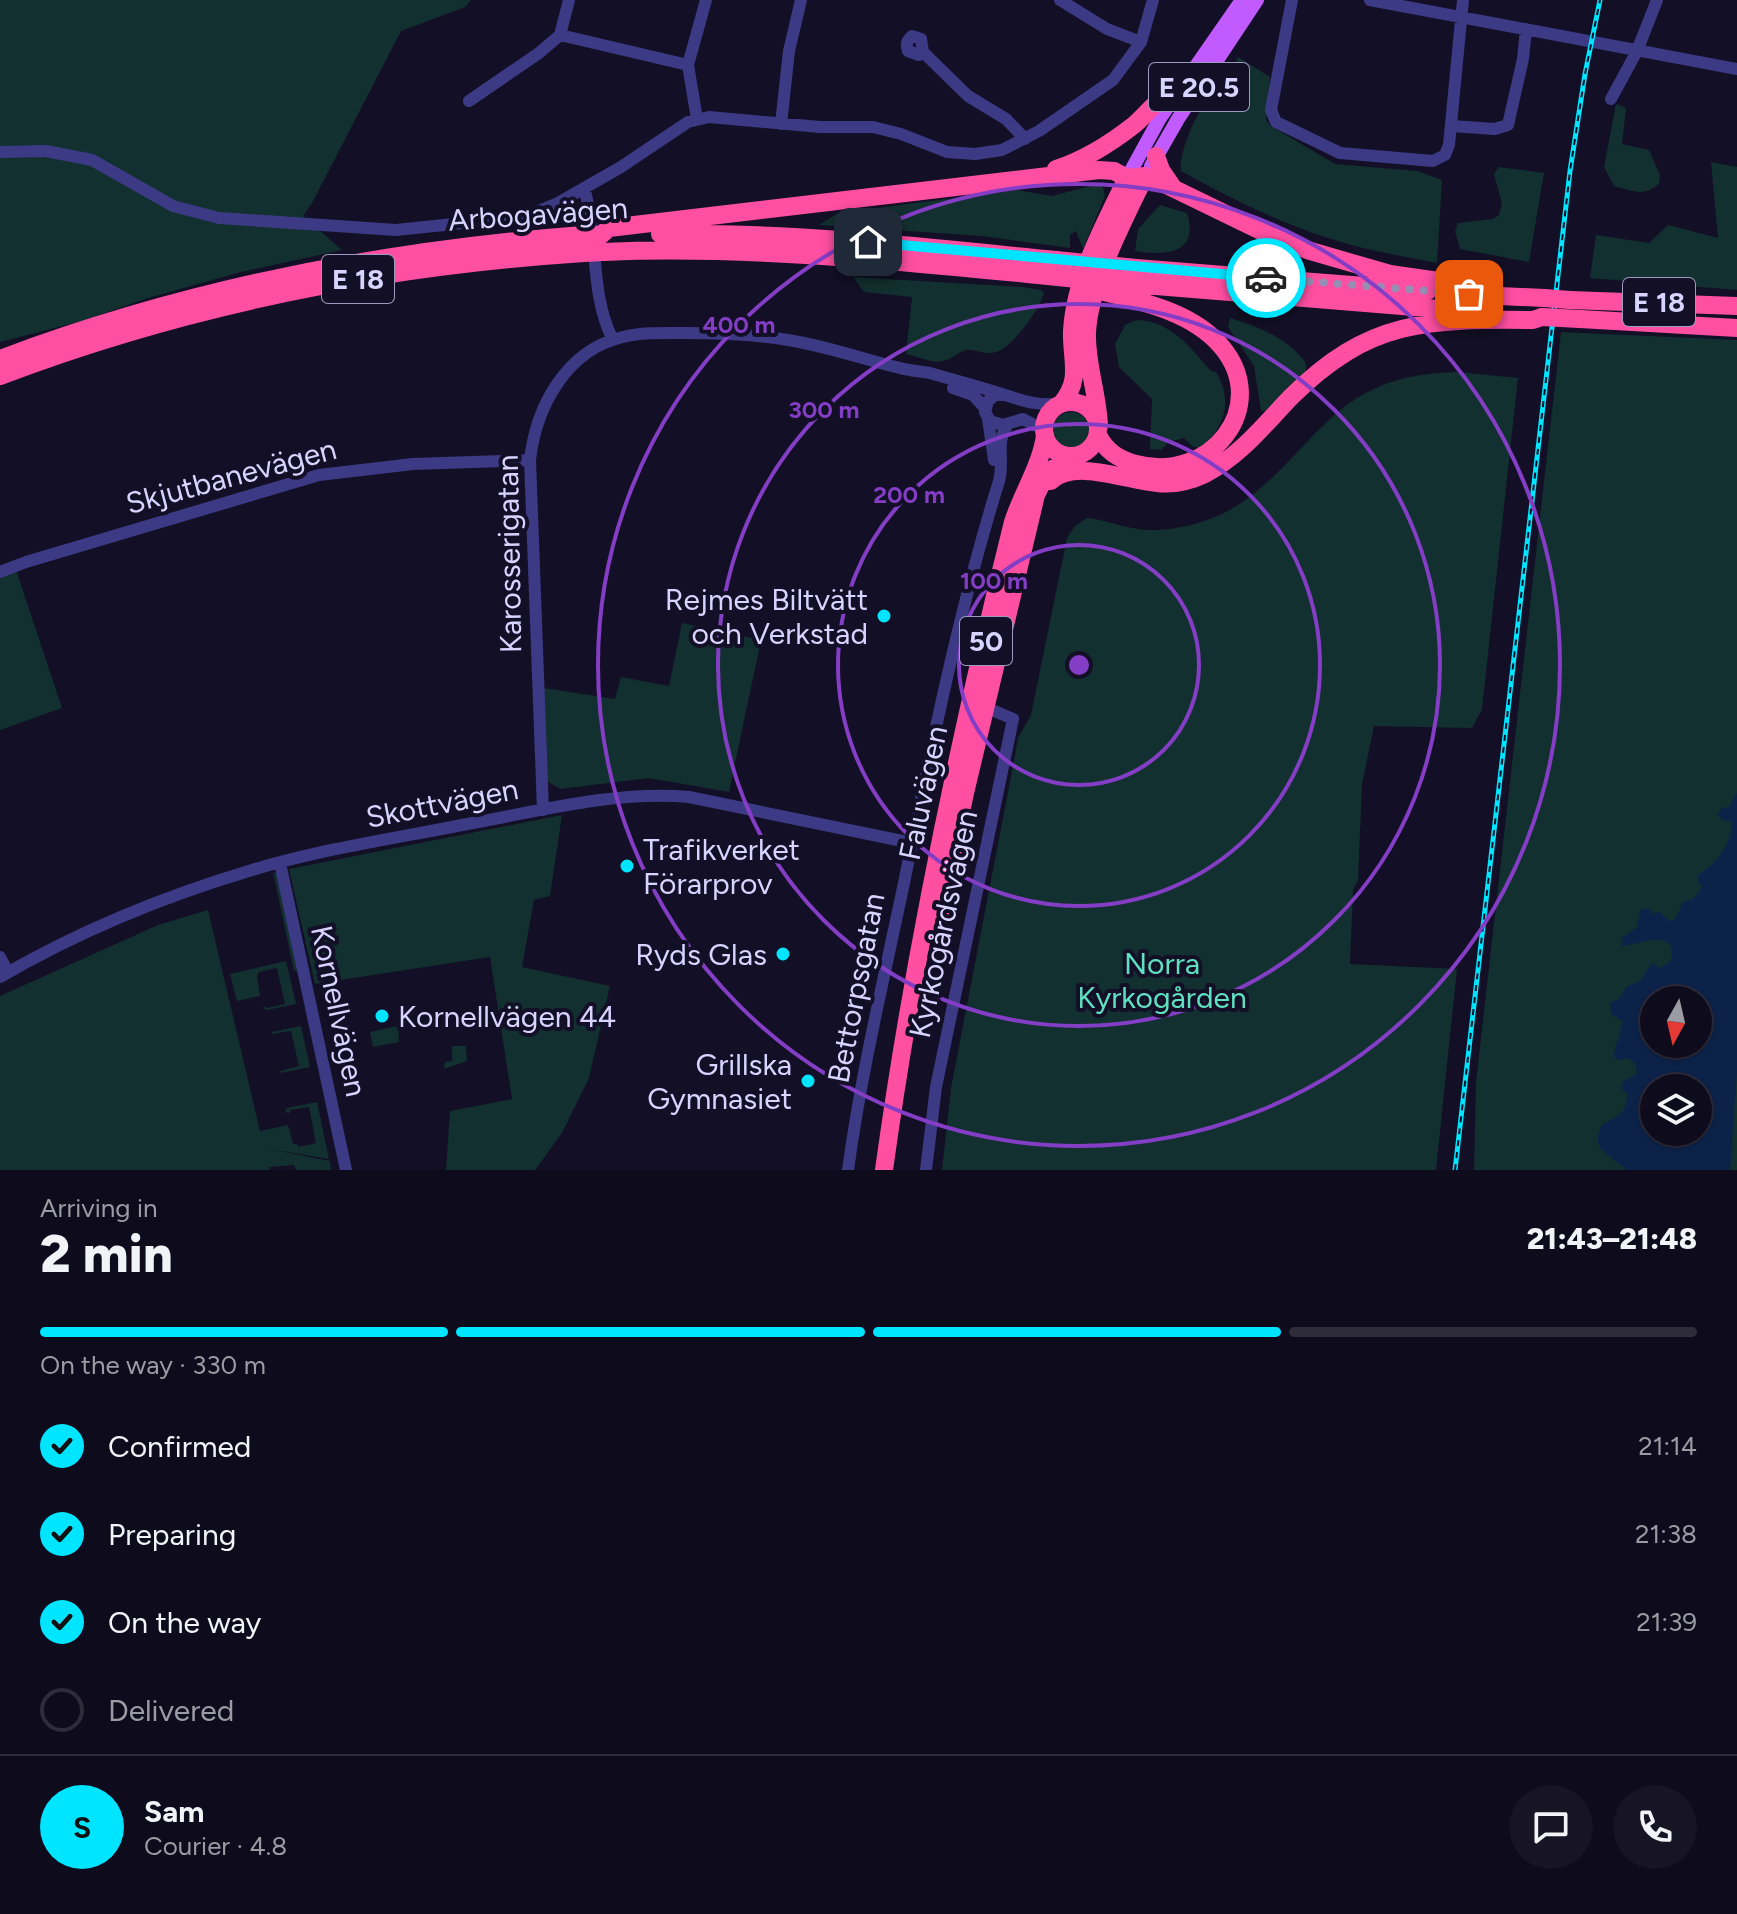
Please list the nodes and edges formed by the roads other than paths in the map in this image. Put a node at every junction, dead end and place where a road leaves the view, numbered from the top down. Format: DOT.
graph roads {
  1 [pos="569,0"];
  2 [pos="706,0"];
  3 [pos="801,0"];
  4 [pos="1060,0"];
  5 [pos="1153,0"];
  6 [pos="1242,0"];
  7 [pos="1257,0"];
  8 [pos="1292,0"];
  9 [pos="1370,0"];
  10 [pos="1463,0"];
  11 [pos="1657,0"];
  12 [pos="1459,17"];
  13 [pos="1526,29"];
  14 [pos="560,35"];
  15 [pos="1141,42"];
  16 [pos="1637,51"];
  17 [pos="923,52"];
  18 [pos="688,65"];
  19 [pos="1737,69"];
  20 [pos="1179,90"];
  21 [pos="1611,99"];
  22 [pos="469,101"];
  23 [pos="697,119"];
  24 [pos="781,124"];
  25 [pos="1451,126"];
  26 [pos="1025,139"];
  27 [pos="0,152"];
  28 [pos="1156,156"];
  29 [pos="1044,177"];
  30 [pos="1136,177"];
  31 [pos="584,188"];
  32 [pos="1174,188"];
  33 [pos="593,244"];
  34 [pos="1097,274"];
  35 [pos="1442,301"];
  36 [pos="1737,306"];
  37 [pos="1543,308"];
  38 [pos="1737,328"];
  39 [pos="613,340"];
  40 [pos="0,359"];
  41 [pos="906,370"];
  42 [pos="0,376"];
  43 [pos="1003,395"];
  44 [pos="1061,404"];
  45 [pos="987,414"];
  46 [pos="1009,423"];
  47 [pos="1098,430"];
  48 [pos="1045,432"];
  49 [pos="1072,456"];
  50 [pos="530,460"];
  51 [pos="1133,479"];
  52 [pos="994,491"];
  53 [pos="1022,554"];
  54 [pos="0,572"];
  55 [pos="985,707"];
  56 [pos="543,810"];
  57 [pos="912,843"];
  58 [pos="944,859"];
  59 [pos="280,863"];
  60 [pos="0,957"];
  61 [pos="4,975"];
  62 [pos="346,1170"];
  63 [pos="848,1170"];
  64 [pos="884,1170"];
  65 [pos="896,1170"];
  66 [pos="926,1170"];
  1 -- 14 [label="street"];
  2 -- 18 [label="street"];
  3 -- 24 [label="street"];
  4 -- 15 [label="street"];
  5 -- 15 [label="street"];
  6 -- 20 [label="main road, E 20.5"];
  7 -- 28 [label="main road, E 20.5"];
  8 -- 25 [label="street"];
  9 -- 12 [label="street"];
  10 -- 12 [label="street"];
  11 -- 16 [label="street"];
  12 -- 13 [label="street"];
  12 -- 25 [label="street"];
  13 -- 16 [label="street"];
  13 -- 25 [label="street"];
  14 -- 18 [label="street"];
  14 -- 22 [label="street"];
  15 -- 26 [label="street"];
  16 -- 19 [label="street"];
  16 -- 21 [label="street"];
  17 -- 26 [label="street"];
  18 -- 23 [label="street"];
  20 -- 29 [label="highway, E 18"];
  20 -- 30 [label="main road, E 20.5"];
  23 -- 24 [label="street"];
  23 -- 31 [label="street"];
  24 -- 26 [label="street"];
  27 -- 31 [label="street"];
  28 -- 30 [label="main road, E 20.5"];
  28 -- 32 [label="highway"];
  29 -- 30 [label="highway, E 18"];
  29 -- 33 [label="highway, E 18"];
  30 -- 32 [label="highway, 50"];
  30 -- 34 [label="highway, E 20.5"];
  30 -- 34 [label="highway, E 20.5"];
  31 -- 39 [label="street"];
  32 -- 35 [label="highway, 50"];
  33 -- 34 [label="highway, Arbogavägen / E 18, bridge"];
  33 -- 34 [label="highway, Arbogavägen / E 18, bridge"];
  33 -- 40 [label="highway, Arbogavägen / E 18"];
  33 -- 42 [label="highway, Arbogavägen / E 18"];
  34 -- 35 [label="highway, E 18"];
  34 -- 35 [label="highway, E 18, bridge"];
  34 -- 44 [label="highway, E 20.5"];
  34 -- 47 [label="highway, E 20.5"];
  34 -- 47 [label="highway, E 18"];
  35 -- 37 [label="highway, E 18"];
  35 -- 37 [label="highway, 50"];
  35 -- 51 [label="highway, 50"];
  36 -- 37 [label="highway, E 18, bridge"];
  37 -- 38 [label="highway, E 18, bridge"];
  39 -- 41 [label="street, Karosserigatan"];
  39 -- 50 [label="street, Karosserigatan"];
  41 -- 43 [label="street, Karosserigatan"];
  41 -- 45 [label="street, Karosserigatan"];
  43 -- 44 [label="street, Karosserigatan"];
  43 -- 45 [label="street"];
  44 -- 47 [label="highway, E 18"];
  44 -- 48 [label="highway, E 20.5"];
  45 -- 46 [label="street, Karosserigatan"];
  45 -- 52 [label="street, Bettorpsgatan"];
  46 -- 48 [label="street, Karosserigatan"];
  46 -- 52 [label="street, Bettorpsgatan"];
  47 -- 49 [label="highway"];
  48 -- 49 [label="highway, 50"];
  48 -- 58 [label="highway, Faluvägen / 50"];
  49 -- 51 [label="highway, 50"];
  49 -- 53 [label="highway, Faluvägen"];
  50 -- 54 [label="street, Skjutbanevägen"];
  50 -- 56 [label="street, Karosserigatan"];
  51 -- 53 [label="highway, 50"];
  52 -- 57 [label="street, Bettorpsgatan"];
  53 -- 55 [label="highway, Faluvägen / 50"];
  55 -- 58 [label="highway, Faluvägen / 50"];
  55 -- 66 [label="street, Kyrkogårdsvägen"];
  56 -- 57 [label="street, Skottvägen"];
  56 -- 59 [label="street, Skottvägen"];
  57 -- 63 [label="street, Bettorpsgatan"];
  58 -- 64 [label="highway, Faluvägen / 50"];
  58 -- 65 [label="highway, Faluvägen / 50"];
  59 -- 61 [label="street, Skottvägen"];
  59 -- 62 [label="street, Kornellvägen"];
  60 -- 61 [label="street"];
}
